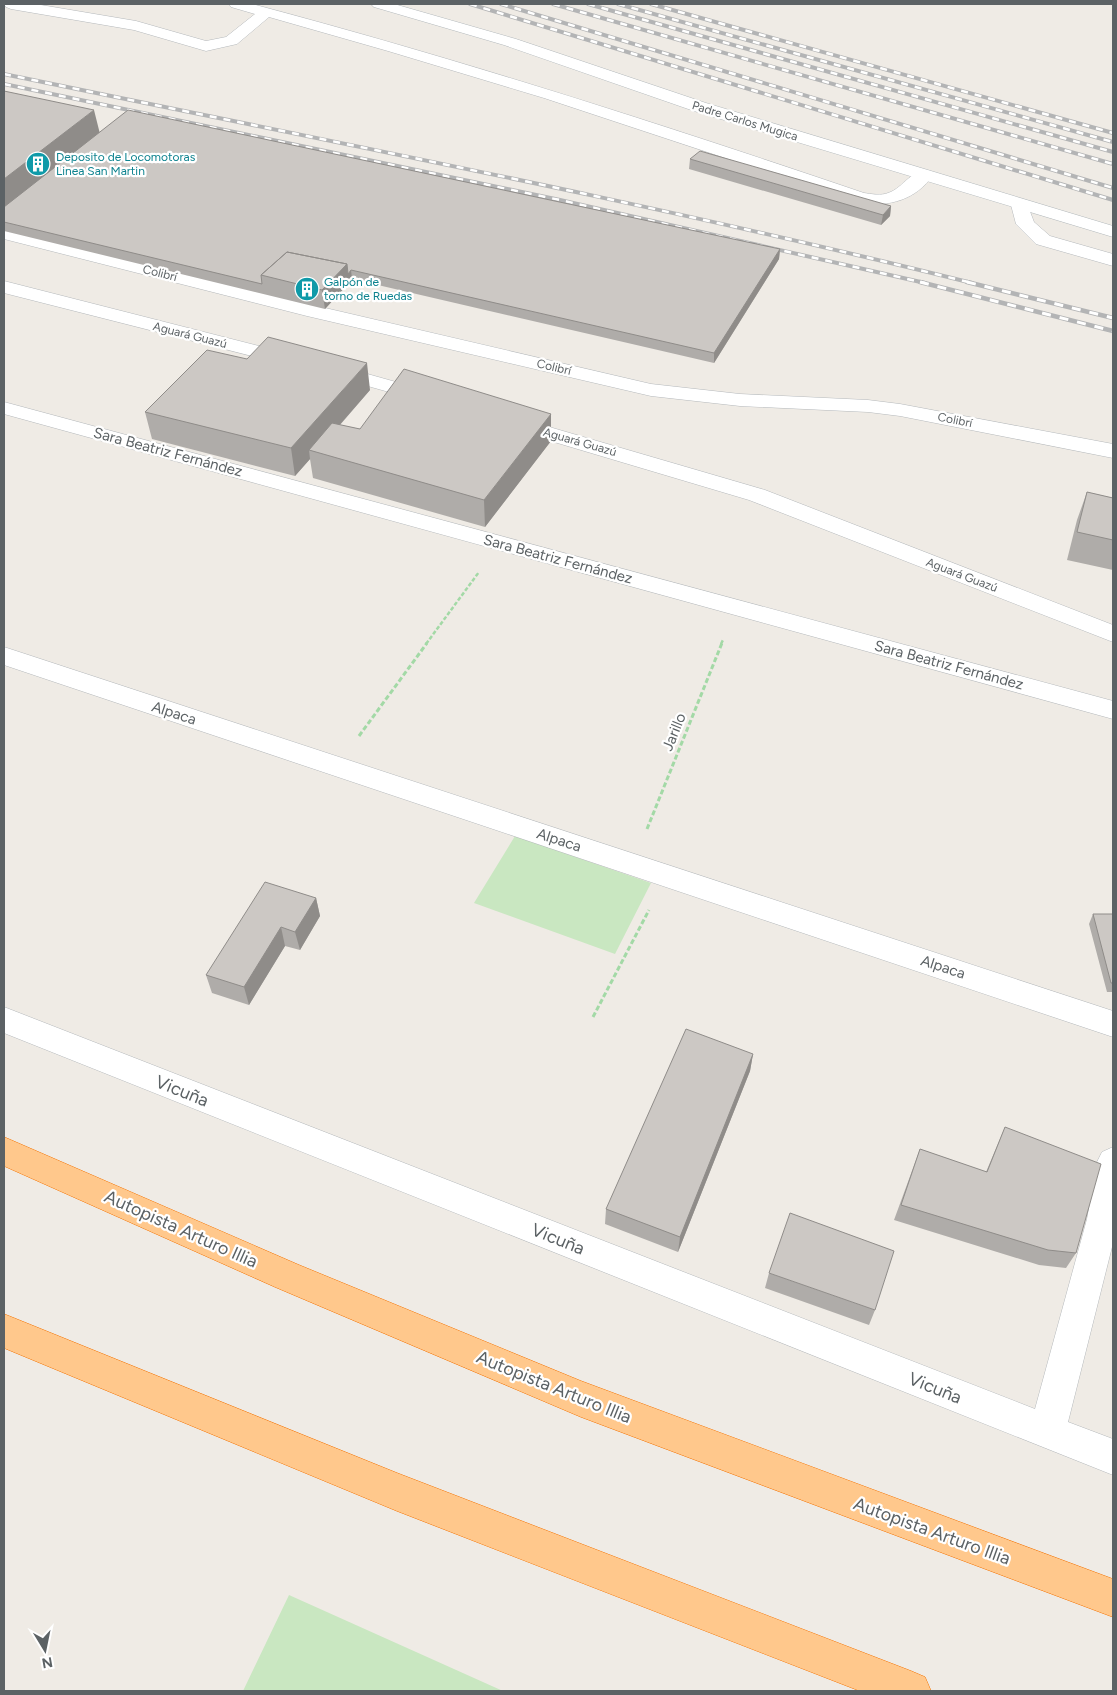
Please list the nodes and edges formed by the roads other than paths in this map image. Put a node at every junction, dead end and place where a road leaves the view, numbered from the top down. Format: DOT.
graph roads {
  1 [pos="11,4"];
  2 [pos="236,4"];
  3 [pos="379,4"];
  4 [pos="266,12"];
  5 [pos="924,176"];
  6 [pos="1020,205"];
  7 [pos="1113,232"];
  8 [pos="4,233"];
  9 [pos="1113,260"];
  10 [pos="4,287"];
  11 [pos="443,402"];
  12 [pos="4,408"];
  13 [pos="500,419"];
  14 [pos="1113,451"];
  15 [pos="1113,634"];
  16 [pos="4,656"];
  17 [pos="1113,710"];
  18 [pos="4,1020"];
  19 [pos="1113,1024"];
  20 [pos="4,1151"];
  21 [pos="1113,1162"];
  22 [pos="1108,1219"];
  23 [pos="4,1331"];
  24 [pos="1047,1432"];
  25 [pos="1113,1457"];
  26 [pos="1113,1598"];
  27 [pos="911,1691"];
  1 -- 4 [label="street"];
  2 -- 4 [label="street"];
  3 -- 5 [label="street, Padre Carlos Mugica"];
  4 -- 5 [label="street"];
  5 -- 6 [label="street, Padre Carlos Mugica"];
  6 -- 7 [label="street, Padre Carlos Mugica"];
  6 -- 9 [label="street"];
  8 -- 14 [label="street, Colibrí"];
  10 -- 11 [label="street, Aguará Guazú"];
  12 -- 17 [label="street, Sara Beatriz Fernández"];
  13 -- 15 [label="street, Aguará Guazú"];
  16 -- 19 [label="street, Alpaca"];
  18 -- 24 [label="street, Vicuña"];
  20 -- 26 [label="highway, Autopista Arturo Illia"];
  21 -- 22 [label="street"];
  22 -- 24 [label="street"];
  23 -- 27 [label="highway"];
  24 -- 25 [label="street, Vicuña"];
}
